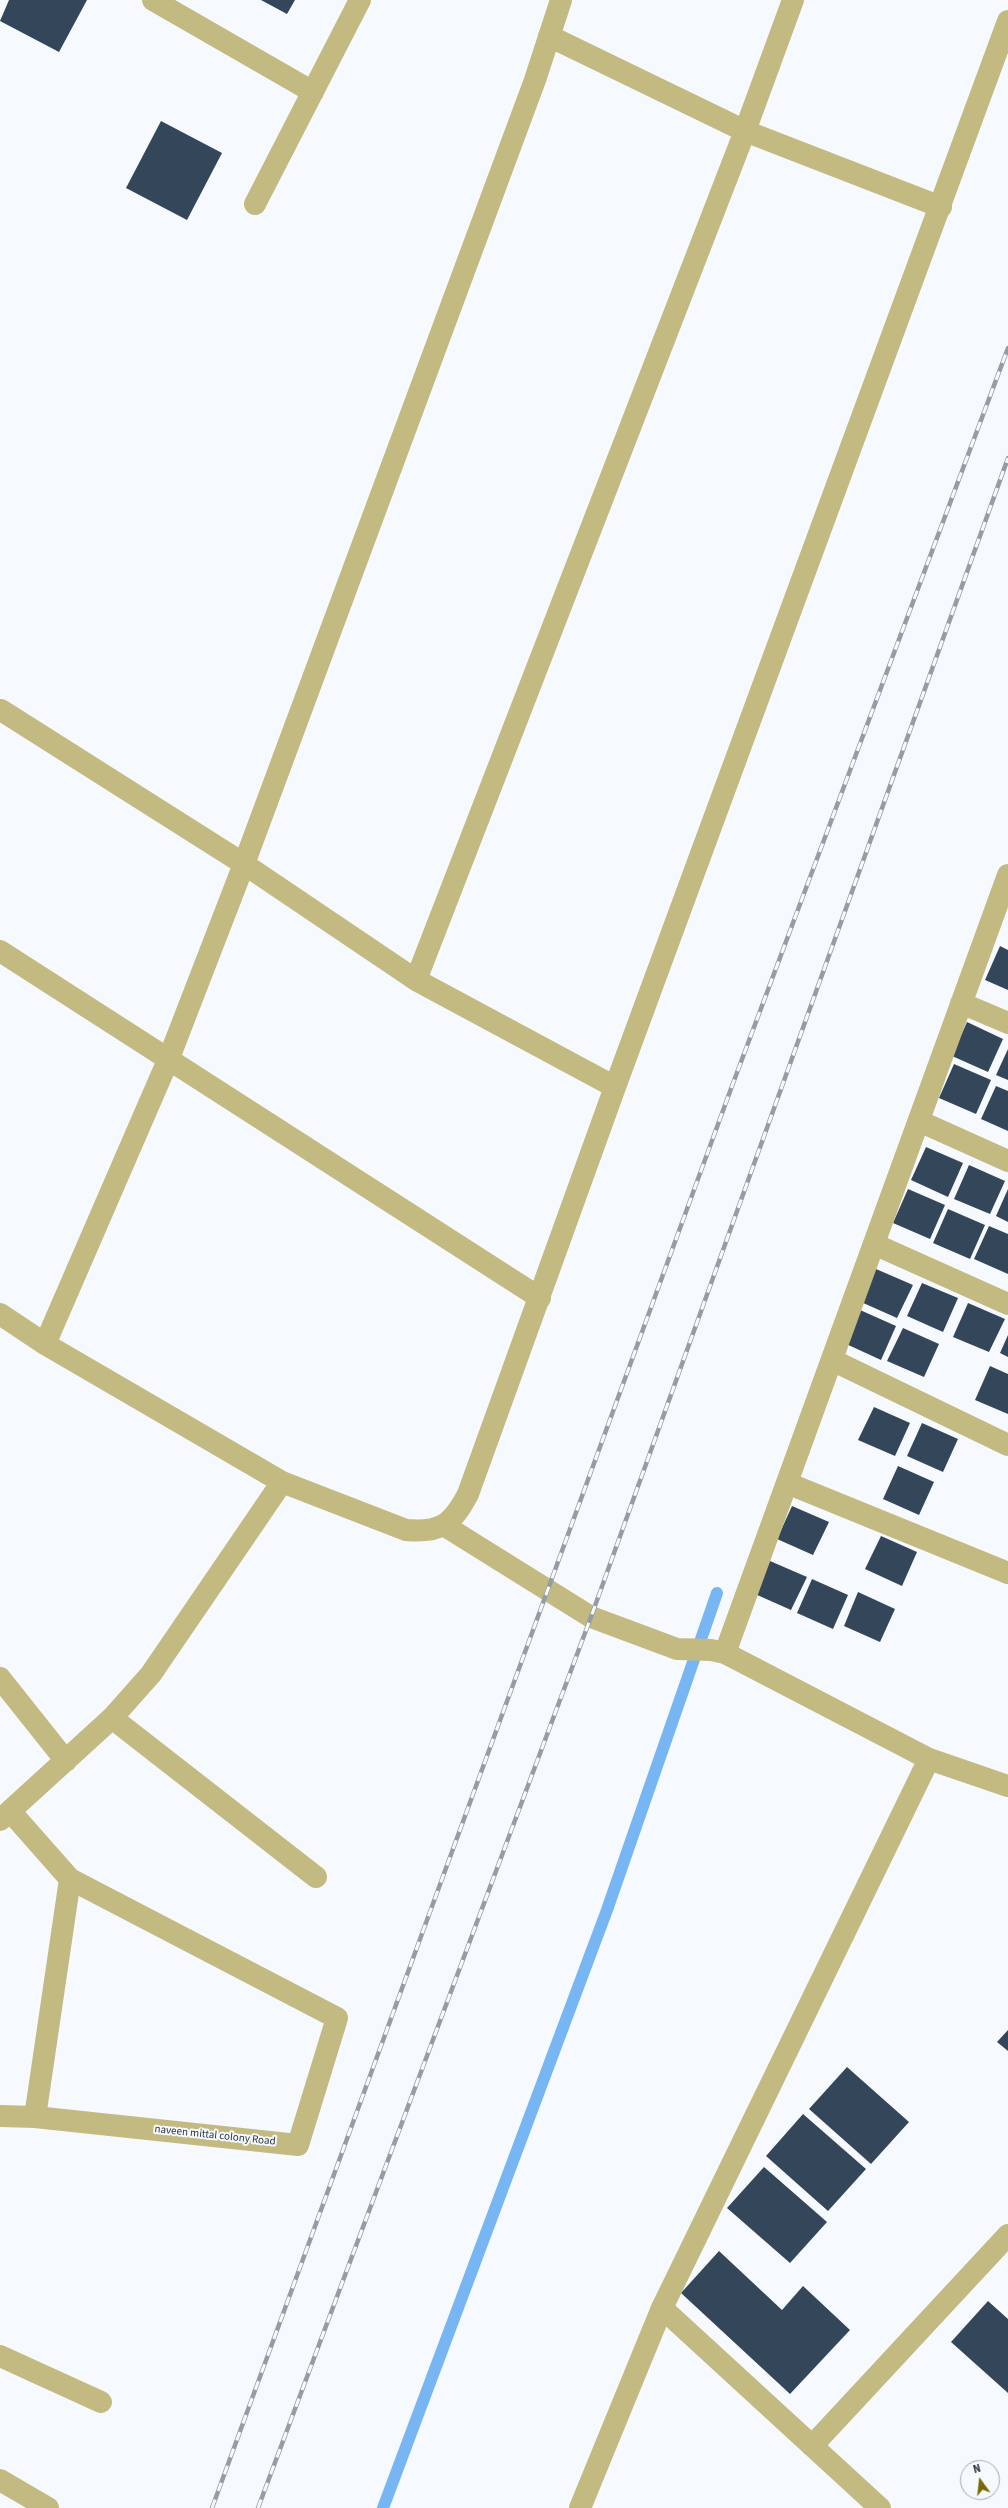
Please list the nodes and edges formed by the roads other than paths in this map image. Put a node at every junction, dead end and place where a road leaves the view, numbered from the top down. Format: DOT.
graph roads {
  1 [pos="153,0"];
  2 [pos="360,0"];
  3 [pos="561,0"];
  4 [pos="793,0"];
  5 [pos="1008,21"];
  6 [pos="549,36"];
  7 [pos="313,92"];
  8 [pos="741,140"];
  9 [pos="255,204"];
  10 [pos="941,207"];
  11 [pos="1,710"];
  12 [pos="244,864"];
  13 [pos="1007,879"];
  14 [pos="0,951"];
  15 [pos="416,980"];
  16 [pos="962,1003"];
  17 [pos="1008,1023"];
  18 [pos="169,1058"];
  19 [pos="615,1087"];
  20 [pos="919,1121"];
  21 [pos="1008,1161"];
  22 [pos="874,1244"];
  23 [pos="540,1298"];
  24 [pos="1008,1304"];
  25 [pos="0,1314"];
  26 [pos="45,1344"];
  27 [pos="832,1360"];
  28 [pos="1008,1444"];
  29 [pos="282,1482"];
  30 [pos="787,1483"];
  31 [pos="445,1526"];
  32 [pos="1008,1573"];
  33 [pos="718,1651"];
  34 [pos="0,1678"];
  35 [pos="112,1718"];
  36 [pos="929,1759"];
  37 [pos="66,1760"];
  38 [pos="1008,1786"];
  39 [pos="5,1816"];
  40 [pos="316,1877"];
  41 [pos="70,1879"];
  42 [pos="0,2116"];
  43 [pos="35,2117"];
  44 [pos="1008,2235"];
  45 [pos="662,2308"];
  46 [pos="0,2356"];
  47 [pos="101,2402"];
  48 [pos="812,2446"];
  49 [pos="0,2480"];
  50 [pos="48,2508"];
  51 [pos="580,2508"];
  52 [pos="880,2508"];
  1 -- 7 [label="street"];
  2 -- 7 [label="street"];
  3 -- 6 [label="street"];
  4 -- 8 [label="street"];
  5 -- 10 [label="street"];
  6 -- 8 [label="street"];
  6 -- 12 [label="street"];
  7 -- 9 [label="street"];
  8 -- 10 [label="street"];
  8 -- 15 [label="street"];
  10 -- 19 [label="street"];
  11 -- 12 [label="street"];
  12 -- 15 [label="street"];
  12 -- 18 [label="street"];
  13 -- 16 [label="street"];
  14 -- 18 [label="street"];
  15 -- 19 [label="street"];
  16 -- 17 [label="street"];
  16 -- 20 [label="street"];
  18 -- 23 [label="street"];
  18 -- 26 [label="street"];
  19 -- 23 [label="street"];
  20 -- 21 [label="street"];
  20 -- 22 [label="street"];
  22 -- 24 [label="street"];
  22 -- 27 [label="street"];
  23 -- 31 [label="street"];
  25 -- 26 [label="street"];
  26 -- 29 [label="street"];
  27 -- 28 [label="street"];
  27 -- 30 [label="street"];
  29 -- 31 [label="street"];
  29 -- 35 [label="street"];
  30 -- 32 [label="street"];
  30 -- 33 [label="street"];
  31 -- 33 [label="street"];
  33 -- 36 [label="street"];
  34 -- 37 [label="street"];
  35 -- 37 [label="street"];
  35 -- 40 [label="street"];
  36 -- 38 [label="street"];
  36 -- 45 [label="street"];
  37 -- 39 [label="street"];
  39 -- 41 [label="street"];
  41 -- 43 [label="street"];
  41 -- 43 [label="street, naveen mittal colony Road"];
  42 -- 43 [label="street, naveen mittal colony Road"];
  44 -- 48 [label="street"];
  45 -- 48 [label="street"];
  45 -- 51 [label="street"];
  46 -- 47 [label="street"];
  48 -- 52 [label="street"];
  49 -- 50 [label="street"];
}
